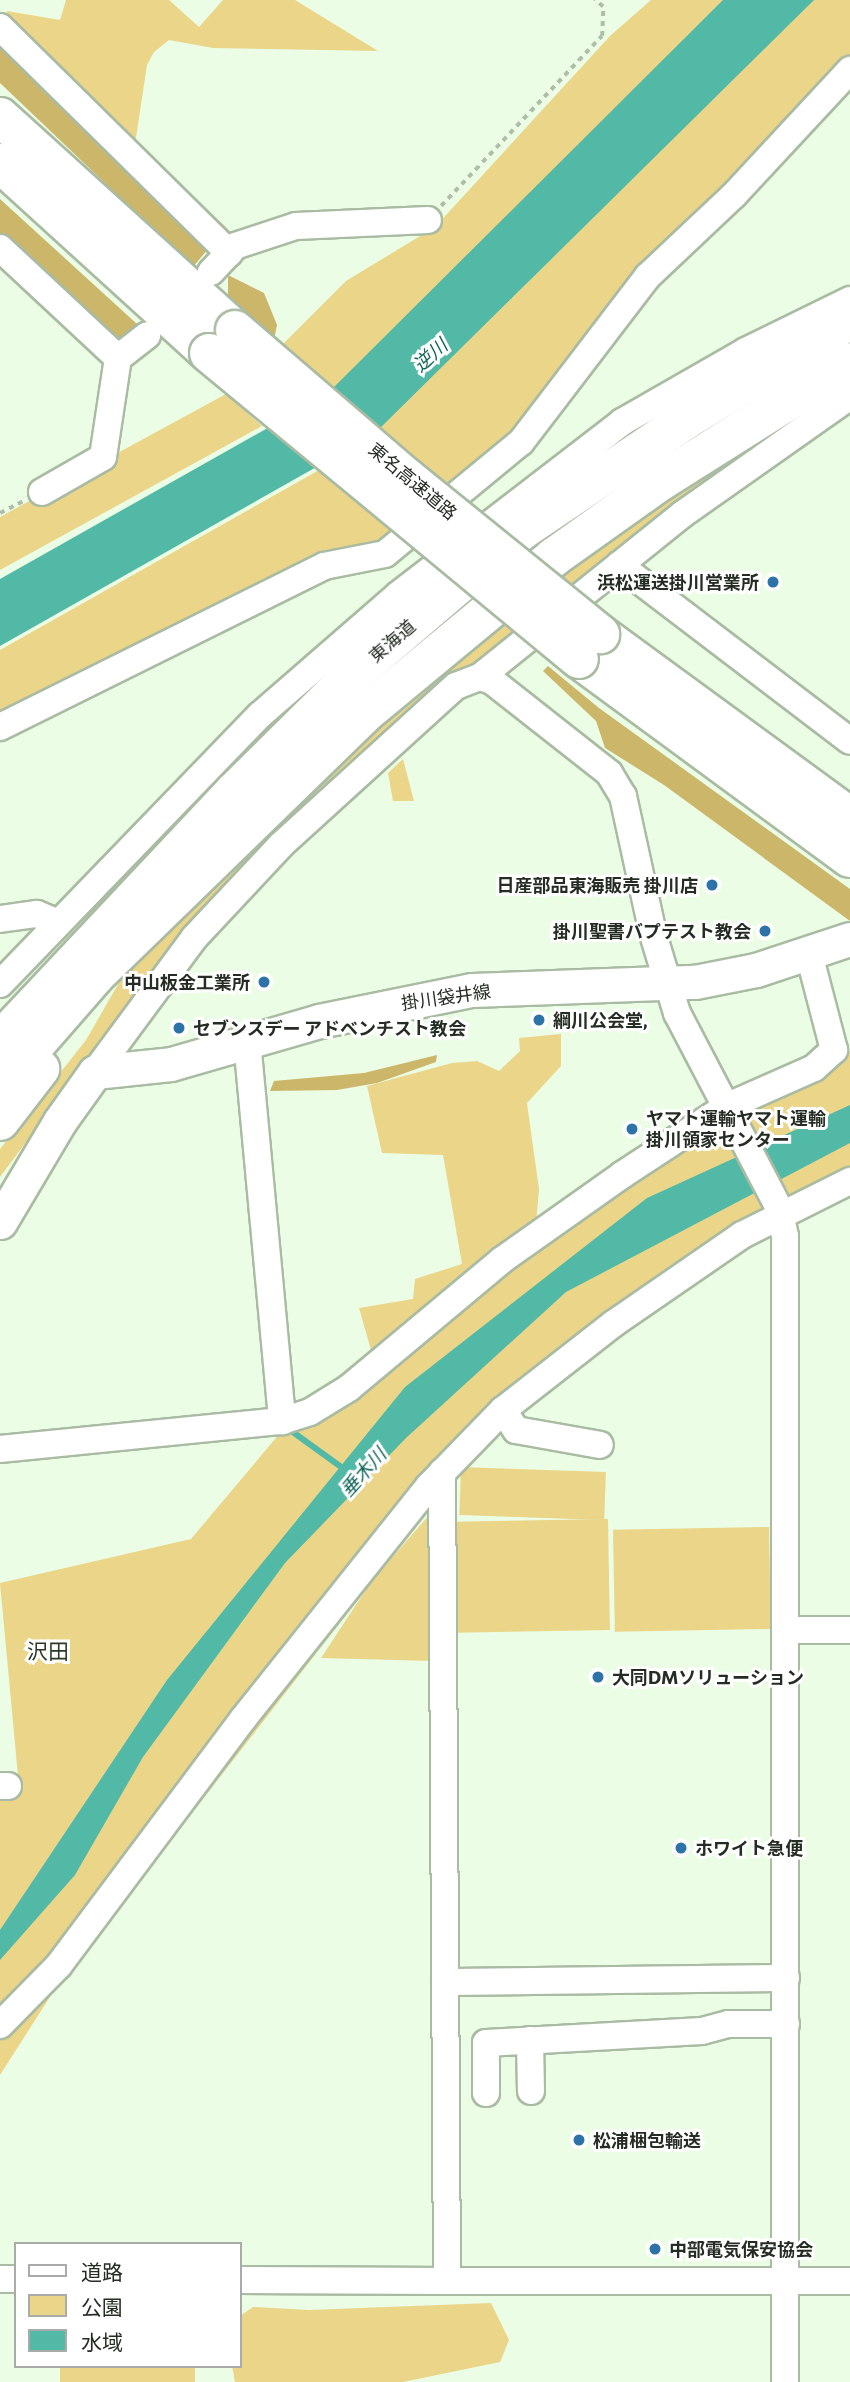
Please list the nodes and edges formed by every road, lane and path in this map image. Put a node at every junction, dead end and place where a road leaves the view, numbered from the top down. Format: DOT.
graph roads {
  1 [pos="595,0"];
  2 [pos="0,27"];
  3 [pos="850,70"];
  4 [pos="0,117"];
  5 [pos="0,163"];
  6 [pos="428,220"];
  7 [pos="0,248"];
  8 [pos="850,300"];
  9 [pos="850,320"];
  10 [pos="147,335"];
  11 [pos="222,341"];
  12 [pos="118,358"];
  13 [pos="850,362"];
  14 [pos="850,396"];
  15 [pos="42,492"];
  16 [pos="619,565"];
  17 [pos="590,646"];
  18 [pos="480,677"];
  19 [pos="0,727"];
  20 [pos="850,741"];
  21 [pos="850,817"];
  22 [pos="850,858"];
  23 [pos="155,917"];
  24 [pos="0,919"];
  25 [pos="56,922"];
  26 [pos="850,939"];
  27 [pos="809,954"];
  28 [pos="0,984"];
  29 [pos="667,985"];
  30 [pos="0,1041"];
  31 [pos="247,1041"];
  32 [pos="95,1072"];
  33 [pos="0,1085"];
  34 [pos="730,1114"];
  35 [pos="0,1121"];
  36 [pos="850,1181"];
  37 [pos="780,1212"];
  38 [pos="0,1222"];
  39 [pos="503,1410"];
  40 [pos="282,1422"];
  41 [pos="600,1445"];
  42 [pos="0,1449"];
  43 [pos="442,1472"];
  44 [pos="786,1630"];
  45 [pos="850,1630"];
  46 [pos="786,1978"];
  47 [pos="445,1982"];
  48 [pos="786,2024"];
  49 [pos="0,2025"];
  50 [pos="530,2040"];
  51 [pos="531,2091"];
  52 [pos="486,2093"];
  53 [pos="242,2280"];
  54 [pos="447,2281"];
  55 [pos="786,2281"];
  56 [pos="850,2281"];
  57 [pos="785,2382"];
  1 -- 6 [label="path"];
  2 -- 6 [label="street"];
  3 -- 19 [label="street"];
  4 -- 11 [label="highway, 東名高速道路"];
  5 -- 11 [label="highway, 東名高速道路"];
  7 -- 12 [label="street"];
  8 -- 25 [label="street"];
  9 -- 30 [label="highway, 東海道"];
  10 -- 12 [label="street"];
  11 -- 17 [label="highway, 東名高速道路, bridge"];
  12 -- 15 [label="street"];
  13 -- 23 [label="highway"];
  14 -- 16 [label="street"];
  16 -- 18 [label="street"];
  16 -- 20 [label="street"];
  17 -- 21 [label="highway, 東名高速道路"];
  17 -- 22 [label="highway, 東名高速道路"];
  18 -- 29 [label="street"];
  18 -- 32 [label="street"];
  23 -- 33 [label="highway"];
  23 -- 35 [label="highway"];
  24 -- 25 [label="street"];
  25 -- 28 [label="street"];
  26 -- 27 [label="main road, 掛川袋井線"];
  27 -- 29 [label="main road, 掛川袋井線"];
  27 -- 34 [label="street"];
  29 -- 31 [label="main road, 掛川袋井線"];
  29 -- 34 [label="street"];
  31 -- 32 [label="main road, 掛川袋井線"];
  31 -- 40 [label="street"];
  32 -- 38 [label="main road"];
  34 -- 37 [label="street"];
  34 -- 40 [label="street"];
  36 -- 37 [label="street"];
  37 -- 39 [label="street"];
  37 -- 44 [label="street"];
  39 -- 41 [label="street"];
  39 -- 43 [label="street"];
  40 -- 42 [label="street"];
  43 -- 47 [label="street"];
  43 -- 49 [label="street"];
  44 -- 45 [label="street"];
  44 -- 46 [label="street"];
  46 -- 47 [label="street"];
  46 -- 48 [label="street"];
  47 -- 54 [label="street"];
  48 -- 50 [label="street"];
  48 -- 55 [label="street"];
  50 -- 51 [label="street"];
  50 -- 52 [label="street"];
  53 -- 54 [label="street"];
  54 -- 55 [label="street"];
  55 -- 56 [label="street"];
  55 -- 57 [label="street"];
}
